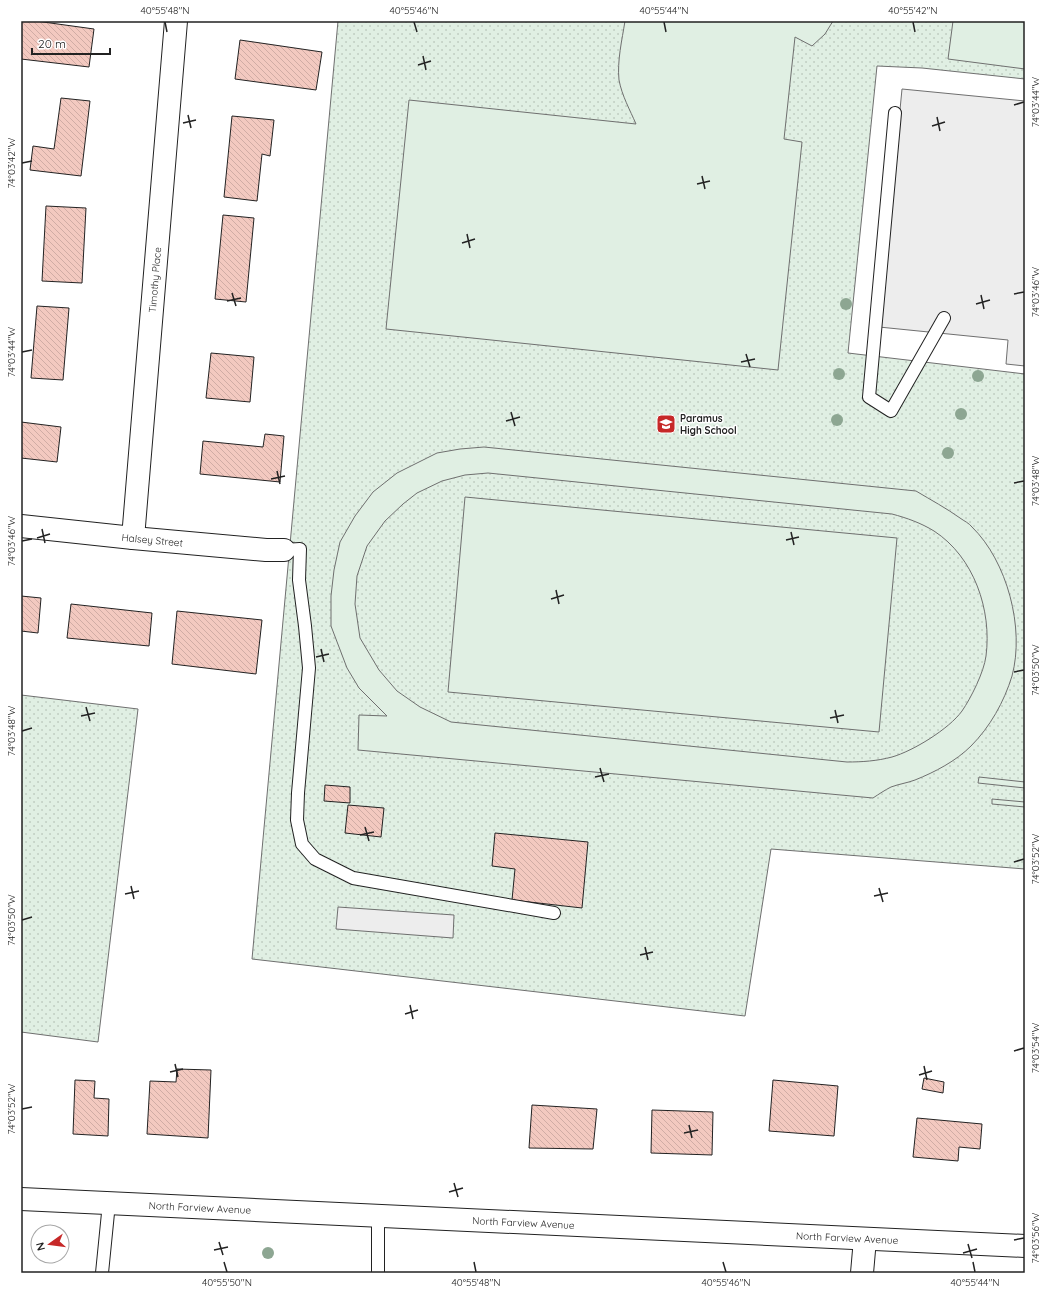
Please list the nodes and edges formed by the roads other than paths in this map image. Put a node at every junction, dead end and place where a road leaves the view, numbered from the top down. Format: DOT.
graph roads {
  1 [pos="176,21"];
  2 [pos="895,113"];
  3 [pos="944,318"];
  4 [pos="21,526"];
  5 [pos="133,538"];
  6 [pos="284,550"];
  7 [pos="554,913"];
  8 [pos="21,1198"];
  9 [pos="109,1203"];
  10 [pos="378,1216"];
  11 [pos="865,1239"];
  12 [pos="1025,1246"];
  13 [pos="102,1273"];
  14 [pos="378,1273"];
  15 [pos="862,1273"];
  1 -- 5 [label="street, Timothy Place"];
  2 -- 3 [label="lane"];
  4 -- 5 [label="street, Halsey Street"];
  5 -- 6 [label="street, Halsey Street"];
  6 -- 7 [label="lane"];
  8 -- 9 [label="street, North Farview Avenue"];
  9 -- 10 [label="street, North Farview Avenue"];
  9 -- 13 [label="lane"];
  10 -- 11 [label="street, North Farview Avenue"];
  10 -- 14 [label="lane"];
  11 -- 12 [label="street, North Farview Avenue"];
  11 -- 15 [label="street"];
}
